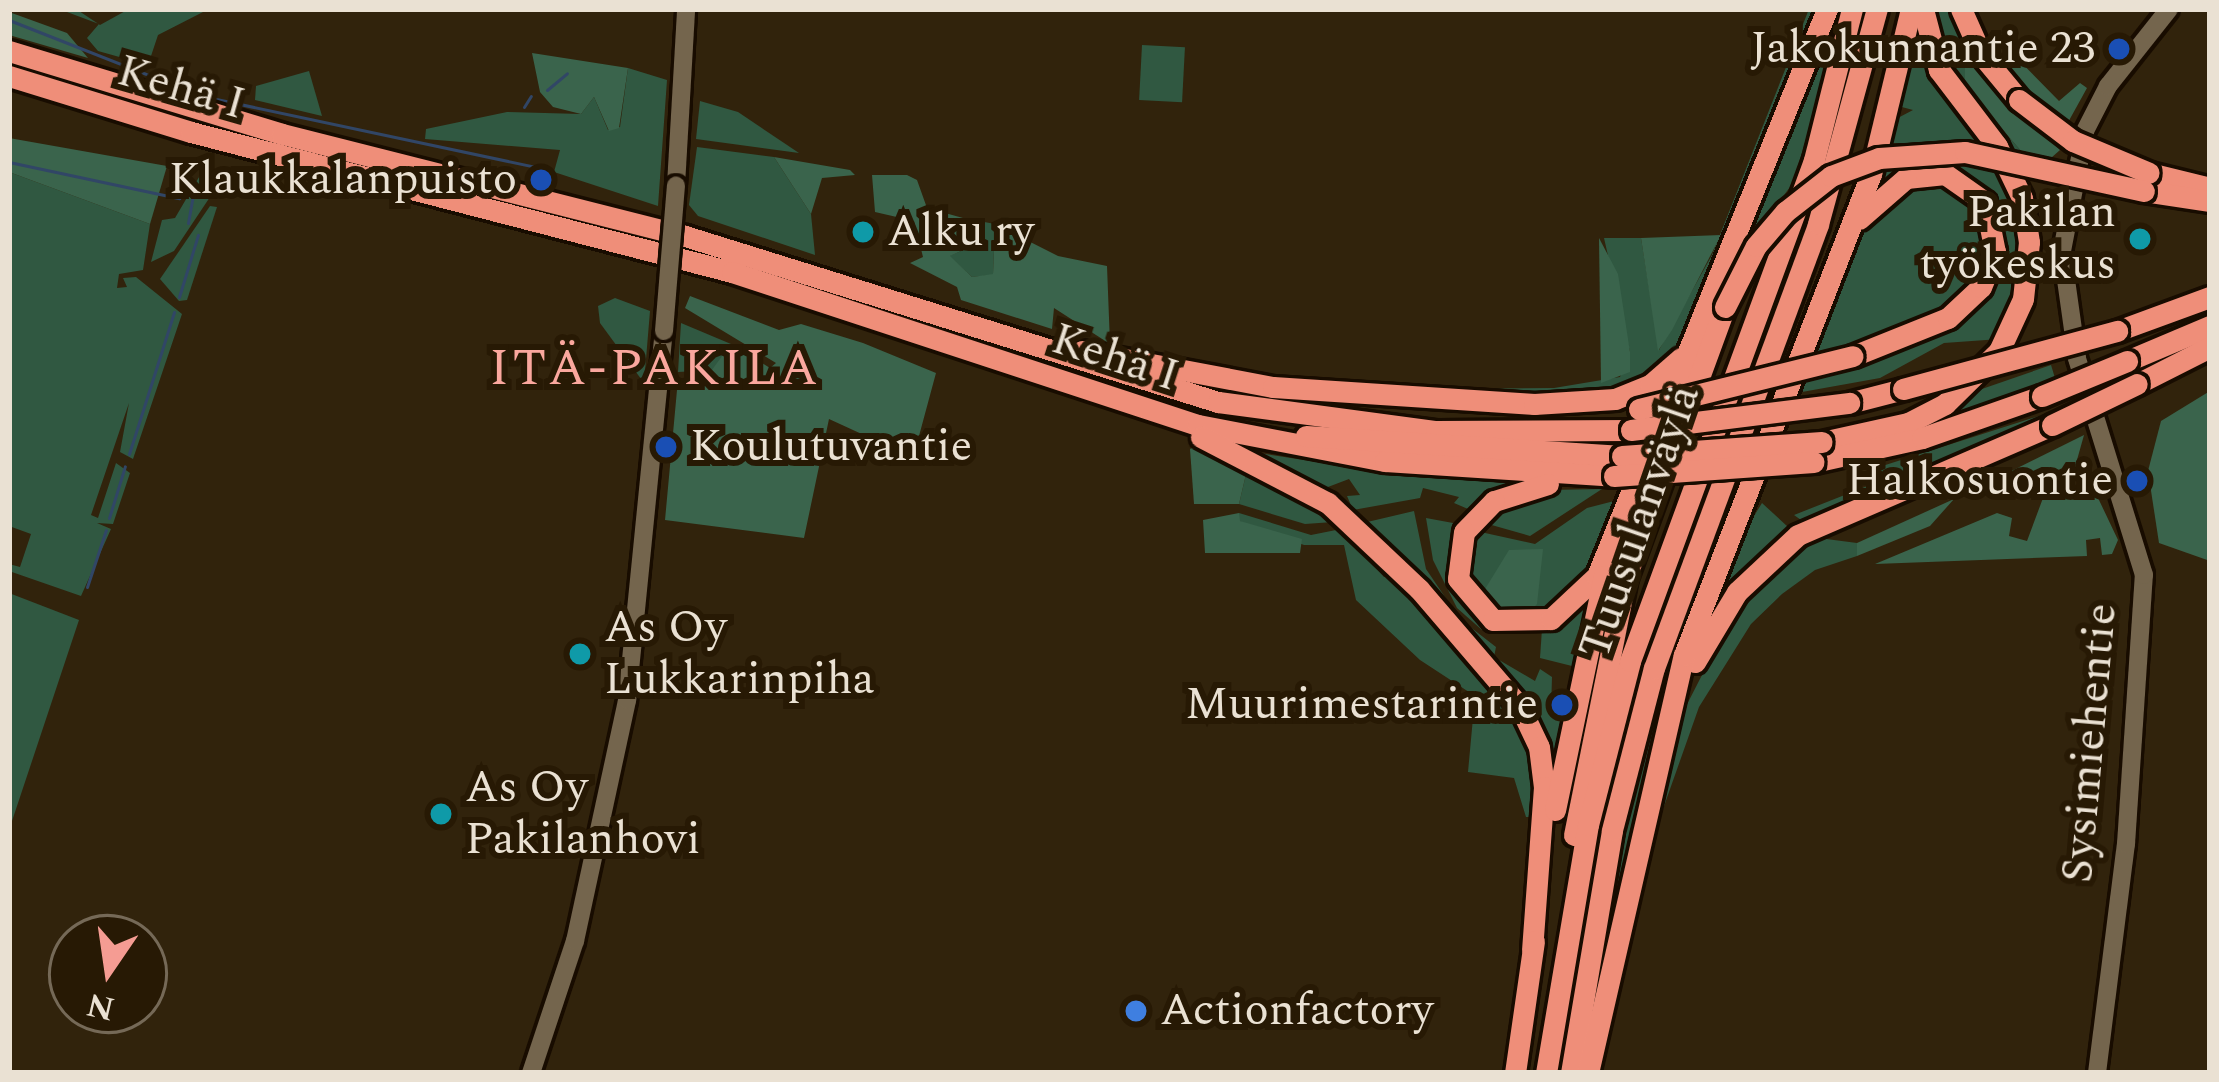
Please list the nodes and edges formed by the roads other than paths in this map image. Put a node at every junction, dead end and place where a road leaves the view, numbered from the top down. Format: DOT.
graph roads {
  1 [pos="686,9"];
  2 [pos="1827,9"];
  3 [pos="1852,9"];
  4 [pos="1877,9"];
  5 [pos="1911,9"];
  6 [pos="1923,9"];
  7 [pos="1960,9"];
  8 [pos="2169,9"];
  9 [pos="9,51"];
  10 [pos="9,76"];
  11 [pos="2146,182"];
  12 [pos="2210,188"];
  13 [pos="2210,201"];
  14 [pos="1844,245"];
  15 [pos="2210,297"];
  16 [pos="1718,302"];
  17 [pos="2210,326"];
  18 [pos="1031,347"];
  19 [pos="2210,347"];
  20 [pos="1089,393"];
  21 [pos="1635,419"];
  22 [pos="1818,452"];
  23 [pos="1618,466"];
  24 [pos="1623,518"];
  25 [pos="1666,729"];
  26 [pos="1574,897"];
  27 [pos="1532,950"];
  28 [pos="531,1073"];
  29 [pos="1515,1073"];
  30 [pos="1546,1073"];
  31 [pos="1571,1073"];
  32 [pos="1588,1073"];
  33 [pos="2097,1073"];
  1 -- 28 [label="street, bridge"];
  2 -- 16 [label="highway"];
  3 -- 26 [label="highway, Tuusulanväylä"];
  4 -- 31 [label="highway, Tuusulanväylä"];
  5 -- 14 [label="highway"];
  6 -- 22 [label="highway"];
  7 -- 11 [label="highway, bridge"];
  8 -- 33 [label="street, Sysimiehentie"];
  9 -- 18 [label="highway, Kehä I"];
  10 -- 20 [label="highway, Kehä I"];
  11 -- 12 [label="highway"];
  11 -- 13 [label="highway"];
  11 -- 16 [label="highway, bridge"];
  14 -- 21 [label="highway, bridge"];
  14 -- 25 [label="highway"];
  15 -- 21 [label="highway, bridge"];
  16 -- 18 [label="highway"];
  16 -- 24 [label="highway"];
  16 -- 26 [label="highway"];
  17 -- 22 [label="highway, Kehä I, bridge"];
  18 -- 21 [label="highway, Kehä I"];
  19 -- 25 [label="highway, bridge"];
  20 -- 23 [label="highway, Kehä I"];
  20 -- 27 [label="highway"];
  22 -- 23 [label="highway, Kehä I, bridge"];
  23 -- 24 [label="highway"];
  24 -- 27 [label="highway"];
  25 -- 32 [label="highway"];
  26 -- 30 [label="highway, Tuusulanväylä"];
  27 -- 29 [label="highway"];
}
